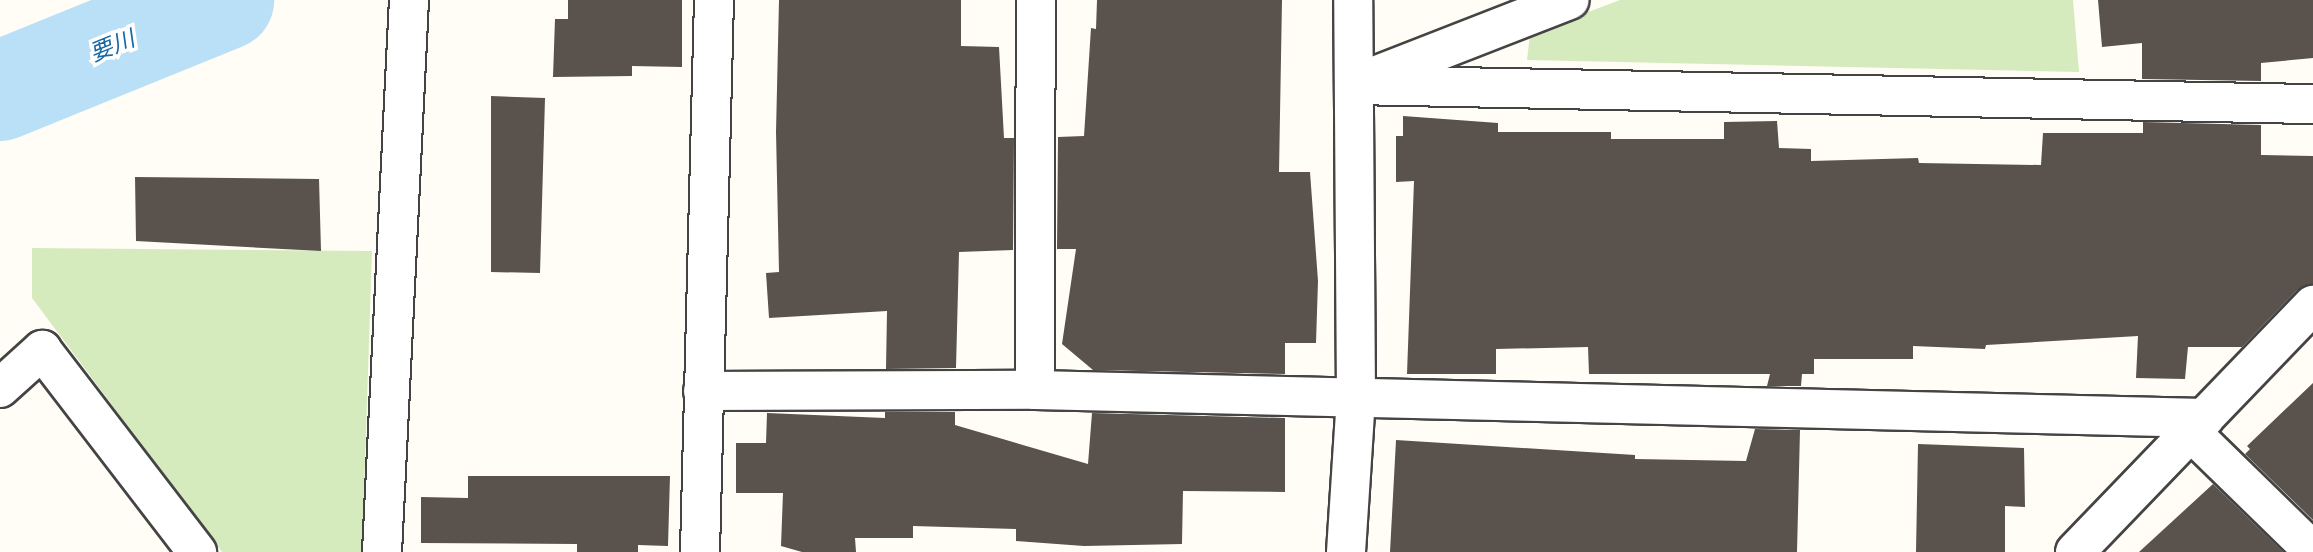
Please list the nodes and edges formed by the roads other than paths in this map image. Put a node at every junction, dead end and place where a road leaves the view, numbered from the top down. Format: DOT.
graph roads {
  1 [pos="409,0"];
  2 [pos="714,0"];
  3 [pos="1036,0"];
  4 [pos="1353,0"];
  5 [pos="1569,0"];
  6 [pos="1354,85"];
  7 [pos="2313,104"];
  8 [pos="2313,305"];
  9 [pos="0,388"];
  10 [pos="1035,390"];
  11 [pos="702,391"];
  12 [pos="1356,397"];
  13 [pos="2198,425"];
  14 [pos="2313,551"];
  15 [pos="197,552"];
  16 [pos="382,552"];
  17 [pos="700,552"];
  18 [pos="1346,552"];
  19 [pos="2075,552"];
  1 -- 16 [label="street"];
  2 -- 11 [label="street"];
  3 -- 10 [label="street"];
  4 -- 6 [label="street"];
  5 -- 6 [label="street"];
  6 -- 7 [label="street"];
  6 -- 12 [label="street"];
  8 -- 13 [label="street"];
  9 -- 15 [label="street"];
  10 -- 11 [label="street"];
  10 -- 12 [label="street"];
  11 -- 17 [label="street"];
  12 -- 13 [label="street"];
  12 -- 18 [label="street"];
  13 -- 14 [label="street"];
  13 -- 19 [label="street"];
}
